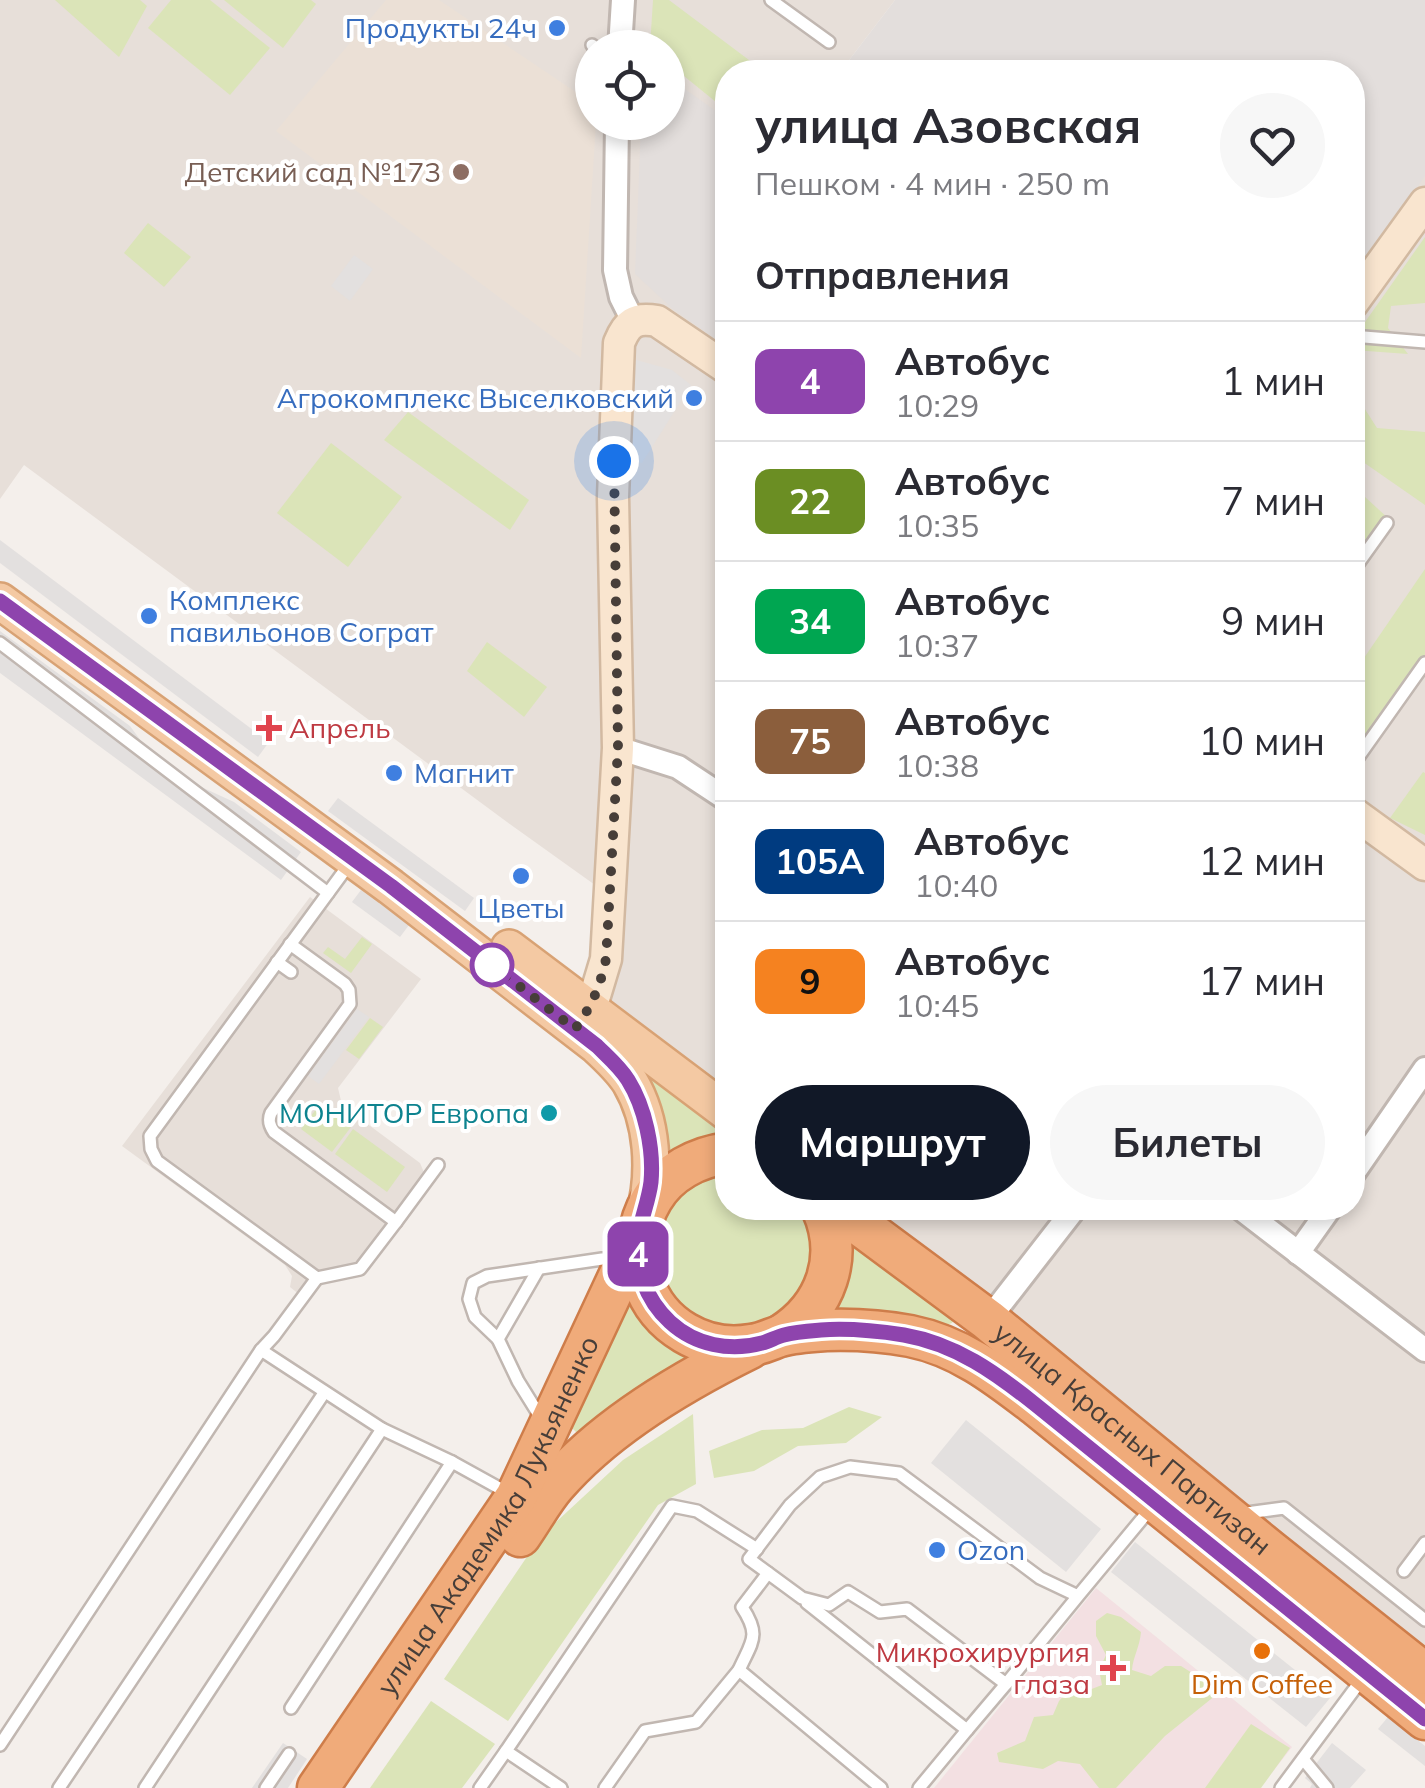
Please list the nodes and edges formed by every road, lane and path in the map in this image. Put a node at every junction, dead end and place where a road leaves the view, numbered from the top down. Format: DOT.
graph roads {
  1 [pos="623,0"];
  2 [pos="771,0"];
  3 [pos="621,30"];
  4 [pos="829,42"];
  5 [pos="617,140"];
  6 [pos="1425,203"];
  7 [pos="1415,231"];
  8 [pos="1365,289"];
  9 [pos="632,321"];
  10 [pos="1365,337"];
  11 [pos="1425,342"];
  12 [pos="715,360"];
  13 [pos="1387,522"];
  14 [pos="1365,553"];
  15 [pos="0,574"];
  16 [pos="0,601"];
  17 [pos="0,642"];
  18 [pos="1425,663"];
  19 [pos="618,748"];
  20 [pos="1365,748"];
  21 [pos="715,791"];
  22 [pos="1365,821"];
  23 [pos="353,859"];
  24 [pos="1425,865"];
  25 [pos="328,893"];
  26 [pos="290,944"];
  27 [pos="277,962"];
  28 [pos="291,972"];
  29 [pos="583,1019"];
  30 [pos="1425,1069"];
  31 [pos="715,1105"];
  32 [pos="1365,1155"];
  33 [pos="715,1156"];
  34 [pos="438,1165"];
  35 [pos="826,1220"];
  36 [pos="854,1220"];
  37 [pos="1067,1220"];
  38 [pos="1255,1220"];
  39 [pos="1321,1220"];
  40 [pos="396,1222"];
  41 [pos="637,1235"];
  42 [pos="1298,1253"];
  43 [pos="538,1268"];
  44 [pos="317,1278"];
  45 [pos="988,1320"];
  46 [pos="498,1339"];
  47 [pos="769,1340"];
  48 [pos="261,1350"];
  49 [pos="1425,1350"];
  50 [pos="324,1393"];
  51 [pos="550,1427"];
  52 [pos="382,1430"];
  53 [pos="452,1462"];
  54 [pos="516,1497"];
  55 [pos="1156,1501"];
  56 [pos="1227,1516"];
  57 [pos="1425,1542"];
  58 [pos="757,1549"];
  59 [pos="1404,1570"];
  60 [pos="768,1573"];
  61 [pos="1078,1596"];
  62 [pos="802,1598"];
  63 [pos="1425,1620"];
  64 [pos="1378,1659"];
  65 [pos="739,1670"];
  66 [pos="1425,1674"];
  67 [pos="1006,1684"];
  68 [pos="290,1708"];
  69 [pos="1425,1719"];
  70 [pos="967,1730"];
  71 [pos="0,1745"];
  72 [pos="506,1751"];
  73 [pos="289,1754"];
  74 [pos="1303,1759"];
  75 [pos="60,1788"];
  76 [pos="144,1788"];
  77 [pos="266,1788"];
  78 [pos="318,1788"];
  79 [pos="350,1788"];
  80 [pos="480,1788"];
  81 [pos="562,1788"];
  82 [pos="606,1788"];
  83 [pos="881,1788"];
  84 [pos="919,1788"];
  85 [pos="1282,1788"];
  86 [pos="1327,1788"];
  1 -- 3 [label="street"];
  2 -- 4 [label="lane"];
  5 -- 9 [label="street"];
  6 -- 7 [label="street"];
  7 -- 8 [label="street"];
  9 -- 12 [label="street"];
  9 -- 19 [label="street"];
  10 -- 11 [label="lane"];
  13 -- 14 [label="lane"];
  15 -- 29 [label="main road, улица Красных Партизан"];
  16 -- 23 [label="main road, улица Красных Партизан"];
  17 -- 25 [label="lane"];
  18 -- 20 [label="lane"];
  19 -- 21 [label="street"];
  19 -- 29 [label="street"];
  22 -- 24 [label="street"];
  23 -- 25 [label="lane"];
  23 -- 29 [label="main road, улица Красных Партизан"];
  25 -- 26 [label="lane"];
  26 -- 27 [label="lane"];
  26 -- 40 [label="lane"];
  27 -- 28 [label="lane"];
  27 -- 44 [label="lane"];
  29 -- 31 [label="main road, улица Красных Партизан"];
  29 -- 41 [label="main road, улица Красных Партизан"];
  30 -- 32 [label="street"];
  33 -- 41 [label="highway, улица Академика Лукьяненко"];
  34 -- 40 [label="lane"];
  35 -- 47 [label="highway"];
  36 -- 45 [label="highway, улица Красных Партизан"];
  37 -- 45 [label="street"];
  38 -- 42 [label="street"];
  39 -- 42 [label="street"];
  40 -- 44 [label="lane"];
  41 -- 43 [label="lane"];
  41 -- 47 [label="highway, улица Красных Партизан"];
  41 -- 51 [label="highway, улица Академика Лукьяненко"];
  42 -- 49 [label="street"];
  43 -- 46 [label="lane"];
  43 -- 46 [label="lane"];
  44 -- 48 [label="lane"];
  45 -- 56 [label="highway, улица Красных Партизан"];
  46 -- 51 [label="lane"];
  47 -- 55 [label="highway, улица Красных Партизан"];
  47 -- 79 [label="highway, улица Академика Лукьяненко"];
  48 -- 50 [label="lane"];
  48 -- 71 [label="lane"];
  50 -- 52 [label="lane"];
  50 -- 75 [label="lane"];
  51 -- 54 [label="highway, улица Академика Лукьяненко"];
  52 -- 53 [label="lane"];
  52 -- 76 [label="lane"];
  53 -- 54 [label="lane"];
  53 -- 68 [label="lane"];
  54 -- 78 [label="highway, улица Академика Лукьяненко"];
  55 -- 61 [label="lane"];
  55 -- 64 [label="highway, улица Красных Партизан"];
  56 -- 63 [label="lane"];
  56 -- 64 [label="highway, улица Красных Партизан"];
  57 -- 59 [label="lane"];
  58 -- 60 [label="lane"];
  58 -- 61 [label="lane"];
  58 -- 72 [label="lane"];
  60 -- 62 [label="lane"];
  60 -- 65 [label="lane"];
  61 -- 67 [label="lane"];
  62 -- 67 [label="lane"];
  62 -- 70 [label="lane"];
  64 -- 66 [label="highway, улица Красных Партизан"];
  64 -- 69 [label="highway, улица Красных Партизан"];
  64 -- 74 [label="lane"];
  65 -- 82 [label="lane"];
  65 -- 83 [label="lane"];
  67 -- 70 [label="lane"];
  70 -- 84 [label="lane"];
  72 -- 80 [label="lane"];
  72 -- 81 [label="lane"];
  73 -- 77 [label="lane"];
  74 -- 85 [label="lane"];
  74 -- 86 [label="lane"];
}
